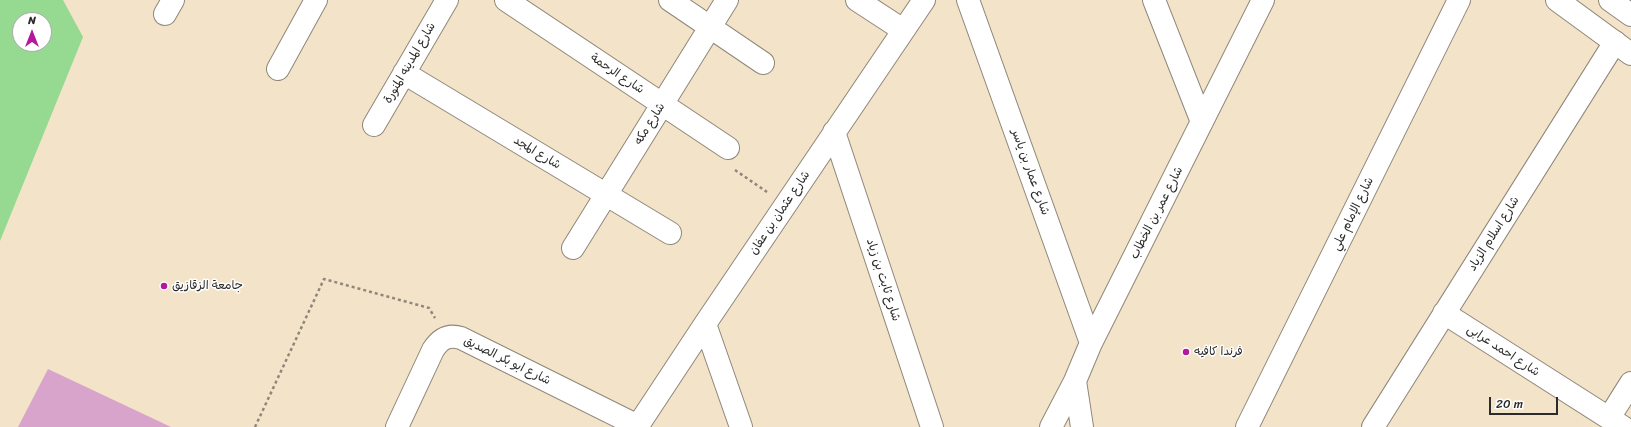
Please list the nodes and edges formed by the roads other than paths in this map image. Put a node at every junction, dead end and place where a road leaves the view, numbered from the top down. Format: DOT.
graph roads {
  1 [pos="316,0"];
  2 [pos="447,0"];
  3 [pos="506,0"];
  4 [pos="670,0"];
  5 [pos="727,0"];
  6 [pos="857,0"];
  7 [pos="924,0"];
  8 [pos="968,0"];
  9 [pos="1154,0"];
  10 [pos="1264,0"];
  11 [pos="1459,0"];
  12 [pos="1557,0"];
  13 [pos="1610,0"];
  14 [pos="1631,15"];
  15 [pos="710,28"];
  16 [pos="903,30"];
  17 [pos="1623,48"];
  18 [pos="763,63"];
  19 [pos="278,69"];
  20 [pos="404,73"];
  21 [pos="662,104"];
  22 [pos="1202,122"];
  23 [pos="374,125"];
  24 [pos="834,132"];
  25 [pos="728,148"];
  26 [pos="606,194"];
  27 [pos="670,233"];
  28 [pos="573,248"];
  29 [pos="1444,313"];
  30 [pos="705,324"];
  31 [pos="1091,343"];
  32 [pos="1075,381"];
  33 [pos="1631,383"];
  34 [pos="1616,423"];
  35 [pos="397,427"];
  36 [pos="638,427"];
  37 [pos="740,427"];
  38 [pos="932,427"];
  39 [pos="1051,427"];
  40 [pos="1082,427"];
  41 [pos="1247,427"];
  42 [pos="1373,427"];
  1 -- 19 [label="street"];
  2 -- 20 [label="street, شارع المدينه المنورة"];
  3 -- 21 [label="street, شارع الرحمة"];
  4 -- 15 [label="street"];
  5 -- 15 [label="street, شارع مكه"];
  6 -- 16 [label="street"];
  7 -- 16 [label="street, شارع عثمان بن عفان"];
  8 -- 31 [label="street, شارع عمار بن ياسر"];
  9 -- 22 [label="street"];
  10 -- 22 [label="street, شارع عمر بن الخطاب"];
  11 -- 41 [label="street, شارع الإمام علي"];
  12 -- 17 [label="street"];
  13 -- 14 [label="street"];
  15 -- 18 [label="street"];
  15 -- 21 [label="street, شارع مكه"];
  16 -- 24 [label="street, شارع عثمان بن عفان"];
  17 -- 29 [label="street, شارع اسلام الزياد"];
  20 -- 23 [label="street, شارع المدينه المنورة"];
  20 -- 26 [label="street, شارع المجد"];
  21 -- 25 [label="street, شارع الرحمة"];
  21 -- 26 [label="street, شارع مكه"];
  22 -- 31 [label="street, شارع عمر بن الخطاب"];
  24 -- 30 [label="street, شارع عثمان بن عفان"];
  24 -- 38 [label="street, شارع ثابت بن زياد"];
  26 -- 27 [label="street, شارع المجد"];
  26 -- 28 [label="street, شارع مكه"];
  29 -- 34 [label="street, شارع احمد عرابى"];
  29 -- 42 [label="street, شارع اسلام الزياد"];
  30 -- 36 [label="street, شارع عثمان بن عفان"];
  30 -- 37 [label="street"];
  31 -- 32 [label="street, شارع عمر بن الخطاب"];
  32 -- 39 [label="street, شارع عمر بن الخطاب"];
  32 -- 40 [label="street"];
  33 -- 34 [label="street"];
  35 -- 36 [label="street, شارع ابو بكر الصديق"];
}
